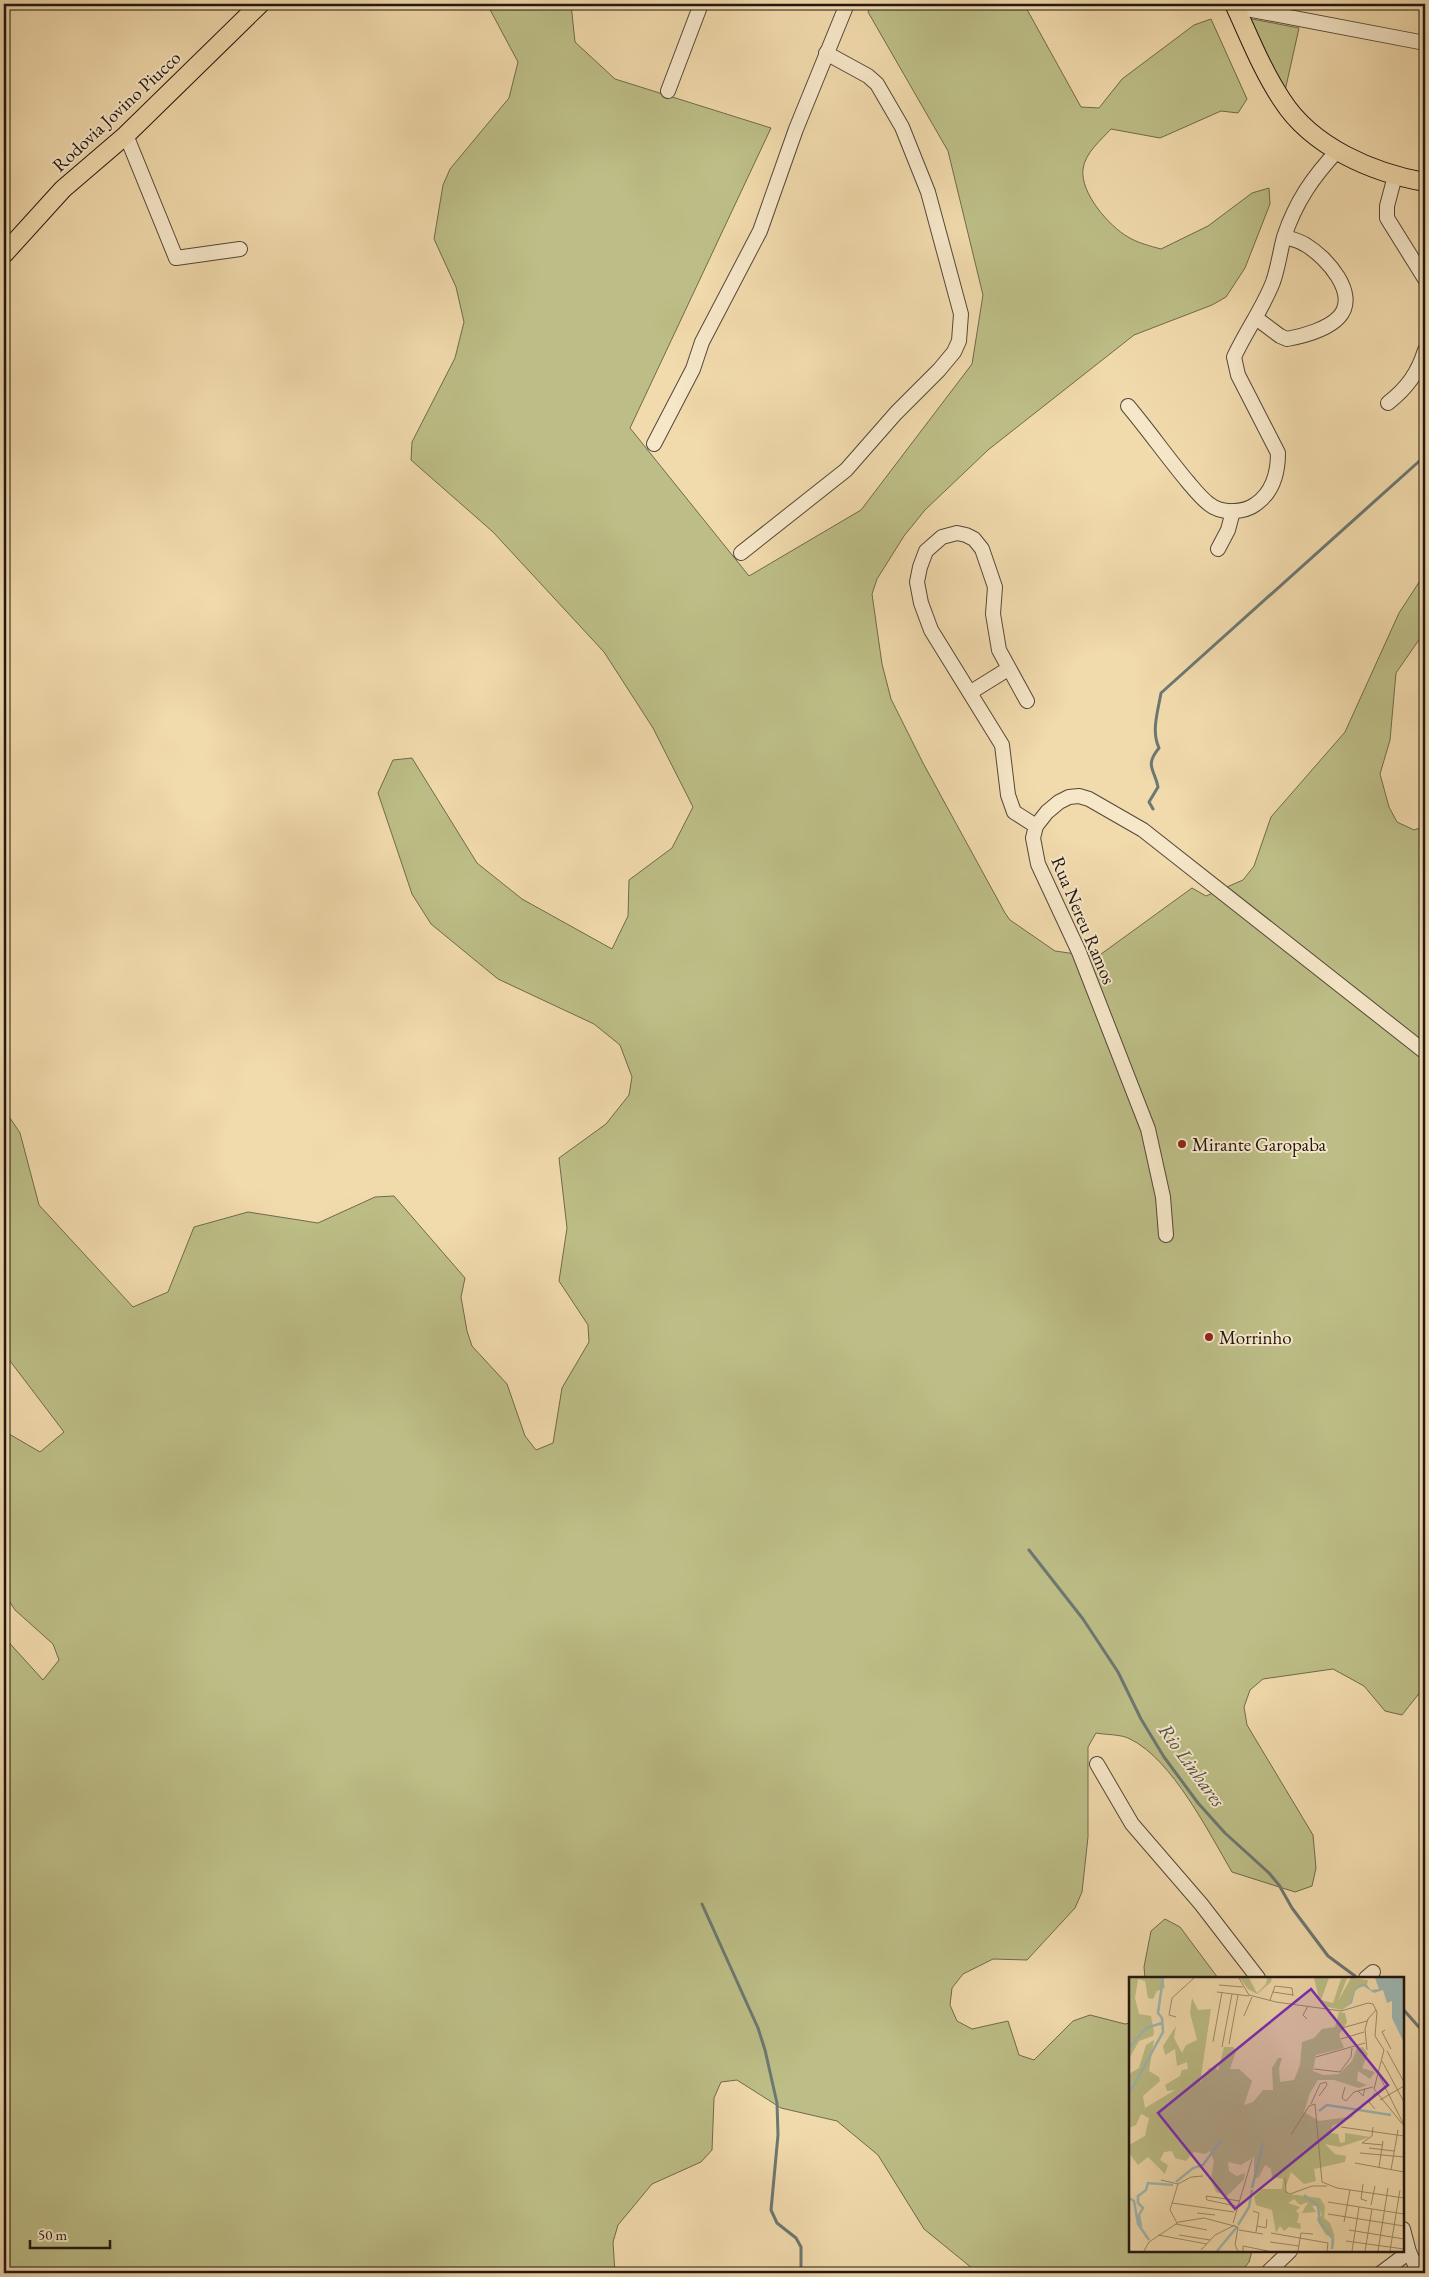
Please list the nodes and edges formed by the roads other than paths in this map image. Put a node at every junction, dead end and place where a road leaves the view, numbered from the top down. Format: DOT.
graph roads {
  1 [pos="260,4"];
  2 [pos="701,4"];
  3 [pos="847,4"];
  4 [pos="1235,6"];
  5 [pos="1425,42"];
  6 [pos="826,53"];
  7 [pos="668,91"];
  8 [pos="126,135"];
  9 [pos="1338,150"];
  10 [pos="1395,176"];
  11 [pos="1425,182"];
  12 [pos="1285,236"];
  13 [pos="240,249"];
  14 [pos="4,254"];
  15 [pos="1425,279"];
  16 [pos="1256,318"];
  17 [pos="1425,350"];
  18 [pos="1388,403"];
  19 [pos="1128,406"];
  20 [pos="654,444"];
  21 [pos="1233,511"];
  22 [pos="1218,549"];
  23 [pos="741,553"];
  24 [pos="1008,668"];
  25 [pos="971,692"];
  26 [pos="1027,701"];
  27 [pos="1036,826"];
  28 [pos="1425,1052"];
  29 [pos="1166,1235"];
  30 [pos="1097,1764"];
  31 [pos="1257,1977"];
  32 [pos="1404,2233"];
  33 [pos="1289,2252"];
  34 [pos="1409,2252"];
  35 [pos="1267,2273"];
  36 [pos="1381,2273"];
  37 [pos="1420,2273"];
  1 -- 8 [label="main road, Rodovia Jovino Piucco"];
  2 -- 7 [label="street"];
  3 -- 6 [label="street"];
  4 -- 5 [label="street"];
  4 -- 9 [label="main road"];
  6 -- 20 [label="street"];
  6 -- 23 [label="street"];
  8 -- 13 [label="street"];
  8 -- 14 [label="main road, Rodovia Jovino Piucco"];
  9 -- 10 [label="main road"];
  9 -- 12 [label="street"];
  10 -- 11 [label="main road"];
  10 -- 15 [label="street"];
  12 -- 16 [label="street"];
  12 -- 16 [label="street"];
  16 -- 21 [label="street"];
  17 -- 18 [label="street"];
  19 -- 21 [label="street"];
  21 -- 22 [label="street"];
  24 -- 25 [label="street"];
  24 -- 25 [label="street"];
  24 -- 26 [label="street"];
  25 -- 27 [label="street"];
  27 -- 28 [label="street"];
  27 -- 29 [label="street, Rua Nereu Ramos"];
  30 -- 31 [label="street"];
  32 -- 34 [label="street"];
  33 -- 35 [label="street"];
  34 -- 36 [label="street"];
  34 -- 37 [label="street"];
}
